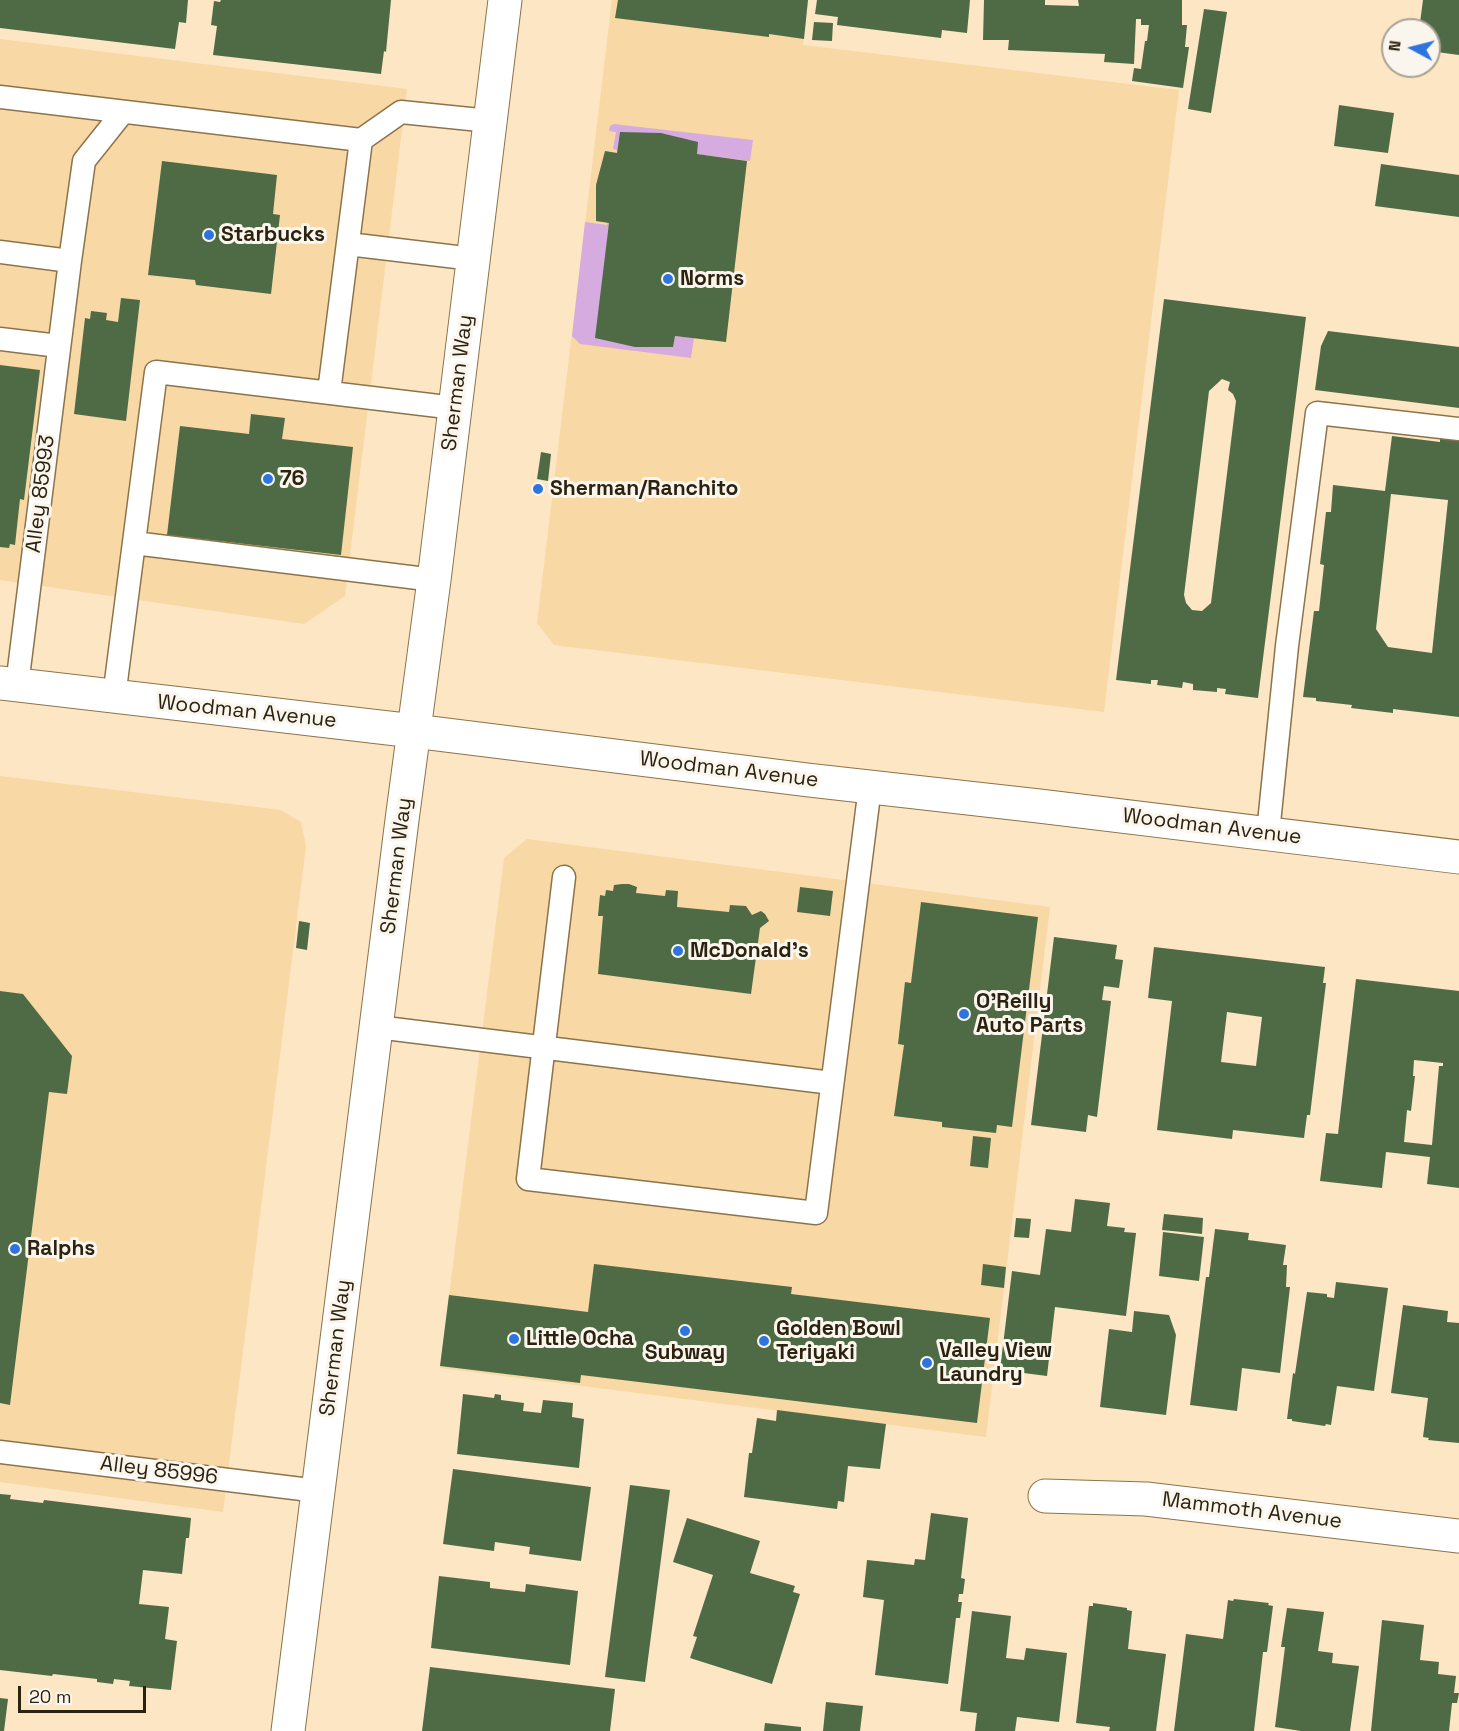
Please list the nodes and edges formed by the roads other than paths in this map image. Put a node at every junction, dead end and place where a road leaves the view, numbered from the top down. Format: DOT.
graph roads {
  1 [pos="505,0"];
  2 [pos="0,97"];
  3 [pos="123,112"];
  4 [pos="490,121"];
  5 [pos="361,140"];
  6 [pos="348,244"];
  7 [pos="0,252"];
  8 [pos="473,259"];
  9 [pos="69,261"];
  10 [pos="0,339"];
  11 [pos="59,346"];
  12 [pos="329,392"];
  13 [pos="455,408"];
  14 [pos="1459,429"];
  15 [pos="134,543"];
  16 [pos="434,580"];
  17 [pos="8,684"];
  18 [pos="114,697"];
  19 [pos="414,731"];
  20 [pos="870,787"];
  21 [pos="1268,833"];
  22 [pos="1459,857"];
  23 [pos="564,877"];
  24 [pos="377,1027"];
  25 [pos="544,1047"];
  26 [pos="832,1083"];
  27 [pos="0,1452"];
  28 [pos="318,1491"];
  29 [pos="1045,1496"];
  30 [pos="1459,1536"];
  31 [pos="288,1731"];
  1 -- 4 [label="main road, Sherman Way"];
  2 -- 3 [label="lane"];
  3 -- 5 [label="lane"];
  3 -- 9 [label="lane, Alley 85993"];
  4 -- 5 [label="lane"];
  4 -- 8 [label="main road, Sherman Way"];
  5 -- 6 [label="lane"];
  6 -- 8 [label="lane"];
  6 -- 12 [label="lane"];
  7 -- 9 [label="lane"];
  8 -- 13 [label="main road, Sherman Way"];
  9 -- 11 [label="lane, Alley 85993"];
  10 -- 11 [label="lane"];
  11 -- 17 [label="lane, Alley 85993"];
  12 -- 13 [label="lane"];
  12 -- 15 [label="lane"];
  13 -- 16 [label="main road, Sherman Way"];
  14 -- 21 [label="lane"];
  15 -- 16 [label="lane"];
  15 -- 18 [label="lane"];
  16 -- 19 [label="main road, Sherman Way"];
  17 -- 18 [label="main road, Woodman Avenue"];
  18 -- 19 [label="main road, Woodman Avenue"];
  19 -- 20 [label="main road, Woodman Avenue"];
  19 -- 24 [label="main road, Sherman Way"];
  20 -- 21 [label="main road, Woodman Avenue"];
  20 -- 26 [label="lane"];
  21 -- 22 [label="main road, Woodman Avenue"];
  23 -- 25 [label="lane"];
  24 -- 25 [label="lane"];
  24 -- 28 [label="main road, Sherman Way"];
  25 -- 26 [label="lane"];
  25 -- 26 [label="lane"];
  27 -- 28 [label="lane, Alley 85996"];
  28 -- 31 [label="main road, Sherman Way"];
  29 -- 30 [label="main road, Mammoth Avenue"];
}
